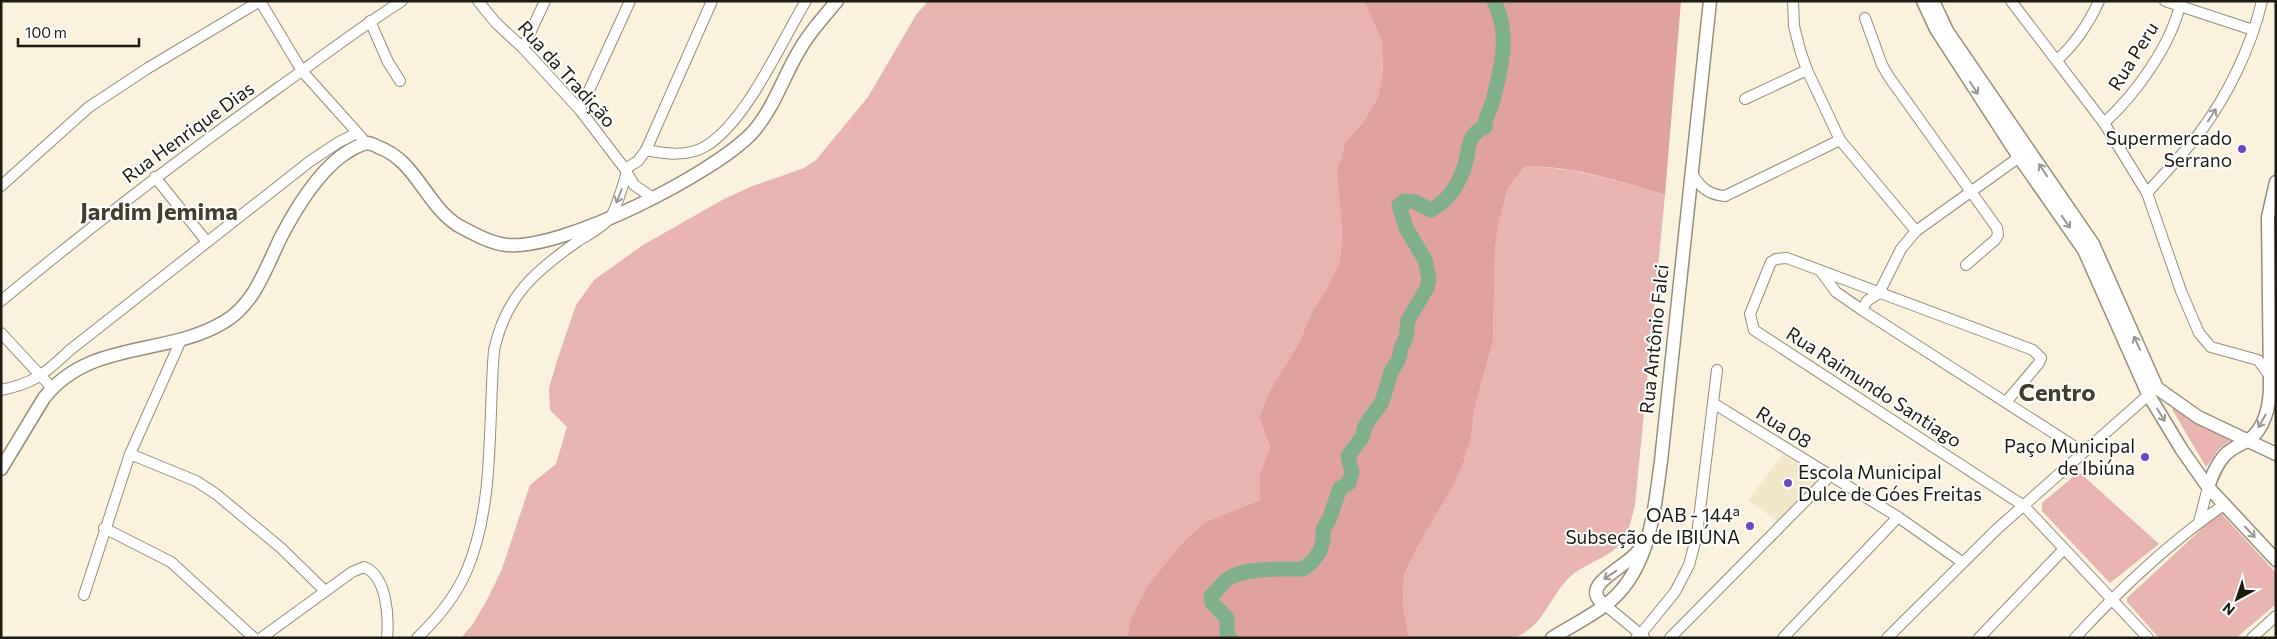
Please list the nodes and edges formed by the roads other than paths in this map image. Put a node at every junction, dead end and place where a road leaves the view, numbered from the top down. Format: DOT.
graph roads {
  1 [pos="260,1"];
  2 [pos="402,1"];
  3 [pos="478,1"];
  4 [pos="545,1"];
  5 [pos="630,1"];
  6 [pos="712,1"];
  7 [pos="806,1"];
  8 [pos="837,1"];
  9 [pos="1710,1"];
  10 [pos="1793,1"];
  11 [pos="1923,1"];
  12 [pos="1933,1"];
  13 [pos="2011,1"];
  14 [pos="2099,1"];
  15 [pos="2165,1"];
  16 [pos="2262,1"];
  17 [pos="2180,4"];
  18 [pos="1865,18"];
  19 [pos="370,21"];
  20 [pos="2253,30"];
  21 [pos="523,48"];
  22 [pos="2057,60"];
  23 [pos="1807,70"];
  24 [pos="302,71"];
  25 [pos="400,81"];
  26 [pos="1745,99"];
  27 [pos="580,110"];
  28 [pos="2104,123"];
  29 [pos="358,133"];
  30 [pos="1840,140"];
  31 [pos="368,143"];
  32 [pos="646,150"];
  33 [pos="2024,154"];
  34 [pos="626,171"];
  35 [pos="1691,172"];
  36 [pos="155,177"];
  37 [pos="2276,182"];
  38 [pos="1,186"];
  39 [pos="1970,191"];
  40 [pos="2147,193"];
  41 [pos="653,198"];
  42 [pos="2273,206"];
  43 [pos="610,219"];
  44 [pos="1916,231"];
  45 [pos="207,242"];
  46 [pos="2276,260"];
  47 [pos="1966,265"];
  48 [pos="1822,272"];
  49 [pos="2276,286"];
  50 [pos="1879,293"];
  51 [pos="1,301"];
  52 [pos="1862,310"];
  53 [pos="1,332"];
  54 [pos="181,340"];
  55 [pos="1717,370"];
  56 [pos="42,377"];
  57 [pos="2273,379"];
  58 [pos="52,388"];
  59 [pos="1,390"];
  60 [pos="2152,390"];
  61 [pos="2006,402"];
  62 [pos="1713,403"];
  63 [pos="2247,441"];
  64 [pos="2082,452"];
  65 [pos="130,454"];
  66 [pos="2276,454"];
  67 [pos="1,469"];
  68 [pos="1830,476"];
  69 [pos="2208,487"];
  70 [pos="2225,504"];
  71 [pos="2024,506"];
  72 [pos="1898,517"];
  73 [pos="2199,522"];
  74 [pos="1652,526"];
  75 [pos="104,528"];
  76 [pos="2064,549"];
  77 [pos="2276,560"];
  78 [pos="1962,562"];
  79 [pos="326,591"];
  80 [pos="84,595"];
  81 [pos="2112,598"];
  82 [pos="1605,606"];
  83 [pos="2276,616"];
  84 [pos="1640,637"];
  85 [pos="254,638"];
  86 [pos="261,638"];
  87 [pos="387,638"];
  88 [pos="417,638"];
  89 [pos="1552,638"];
  90 [pos="1670,638"];
  91 [pos="1783,638"];
  92 [pos="1887,638"];
  93 [pos="1979,638"];
  94 [pos="2075,638"];
  95 [pos="2148,638"];
  96 [pos="2252,638"];
  1 -- 24 [label="street"];
  1 -- 38 [label="street"];
  2 -- 19 [label="street, Rua Henrique Dias"];
  3 -- 21 [label="street, Rua da Tradição"];
  4 -- 21 [label="street"];
  5 -- 27 [label="street"];
  6 -- 32 [label="street"];
  7 -- 32 [label="street"];
  8 -- 41 [label="main road"];
  9 -- 35 [label="main road, Rua Antônio Falci"];
  10 -- 23 [label="street"];
  11 -- 33 [label="main road, one-way"];
  12 -- 33 [label="main road"];
  13 -- 22 [label="street"];
  14 -- 22 [label="street"];
  15 -- 17 [label="street"];
  16 -- 20 [label="street"];
  17 -- 20 [label="street"];
  17 -- 28 [label="street, Rua Peru"];
  18 -- 39 [label="street"];
  19 -- 24 [label="street, Rua Henrique Dias"];
  19 -- 25 [label="street"];
  40 -- 20 [label="street, one-way"];
  21 -- 27 [label="street, Rua da Tradição"];
  22 -- 28 [label="street"];
  23 -- 26 [label="street"];
  23 -- 30 [label="street"];
  24 -- 29 [label="street"];
  24 -- 36 [label="street, Rua Henrique Dias"];
  27 -- 34 [label="street, Rua da Tradição"];
  28 -- 40 [label="street"];
  29 -- 31 [label="street"];
  29 -- 45 [label="street"];
  30 -- 35 [label="street"];
  30 -- 44 [label="street"];
  31 -- 43 [label="main road"];
  31 -- 54 [label="main road"];
  32 -- 34 [label="street"];
  33 -- 39 [label="street"];
  33 -- 60 [label="main road"];
  34 -- 41 [label="street, Rua da Tradição"];
  34 -- 43 [label="street, one-way"];
  35 -- 74 [label="main road, Rua Antônio Falci"];
  36 -- 45 [label="street"];
  36 -- 51 [label="street, Rua Henrique Dias"];
  37 -- 42 [label="main road"];
  39 -- 44 [label="street"];
  39 -- 47 [label="street"];
  40 -- 57 [label="street"];
  41 -- 43 [label="main road"];
  42 -- 57 [label="main road"];
  43 -- 88 [label="street"];
  44 -- 50 [label="street"];
  45 -- 56 [label="street"];
  46 -- 49 [label="main road"];
  48 -- 50 [label="street"];
  48 -- 52 [label="street"];
  48 -- 71 [label="street, Rua Raimundo Santiago"];
  50 -- 52 [label="street"];
  50 -- 61 [label="street"];
  52 -- 61 [label="street"];
  53 -- 56 [label="street"];
  54 -- 58 [label="main road"];
  54 -- 65 [label="street"];
  55 -- 62 [label="street"];
  56 -- 58 [label="street"];
  56 -- 59 [label="street"];
  57 -- 63 [label="main road, one-way"];
  58 -- 67 [label="main road"];
  60 -- 63 [label="main road"];
  60 -- 64 [label="street"];
  60 -- 69 [label="main road, one-way"];
  61 -- 64 [label="street"];
  62 -- 68 [label="street, Rua 08"];
  62 -- 84 [label="street"];
  63 -- 66 [label="main road"];
  63 -- 69 [label="main road"];
  64 -- 71 [label="street"];
  65 -- 75 [label="street"];
  65 -- 79 [label="street"];
  68 -- 72 [label="street, Rua 08"];
  68 -- 90 [label="street"];
  69 -- 70 [label="main road"];
  69 -- 73 [label="street"];
  70 -- 73 [label="street"];
  70 -- 77 [label="main road, one-way"];
  71 -- 76 [label="street, Rua Raimundo Santiago"];
  71 -- 78 [label="street"];
  72 -- 78 [label="street, Rua 08"];
  72 -- 91 [label="street"];
  73 -- 81 [label="street"];
  74 -- 82 [label="main road, Rua Antônio Falci"];
  74 -- 82 [label="main road, one-way"];
  75 -- 80 [label="street"];
  75 -- 85 [label="street"];
  76 -- 81 [label="street, Rua Raimundo Santiago"];
  76 -- 93 [label="street"];
  78 -- 92 [label="street"];
  79 -- 86 [label="street"];
  79 -- 87 [label="street"];
  81 -- 94 [label="street"];
  81 -- 95 [label="street, Rua Raimundo Santiago"];
  82 -- 84 [label="street"];
  82 -- 89 [label="main road, Rua Antônio Falci"];
  83 -- 96 [label="street"];
}
